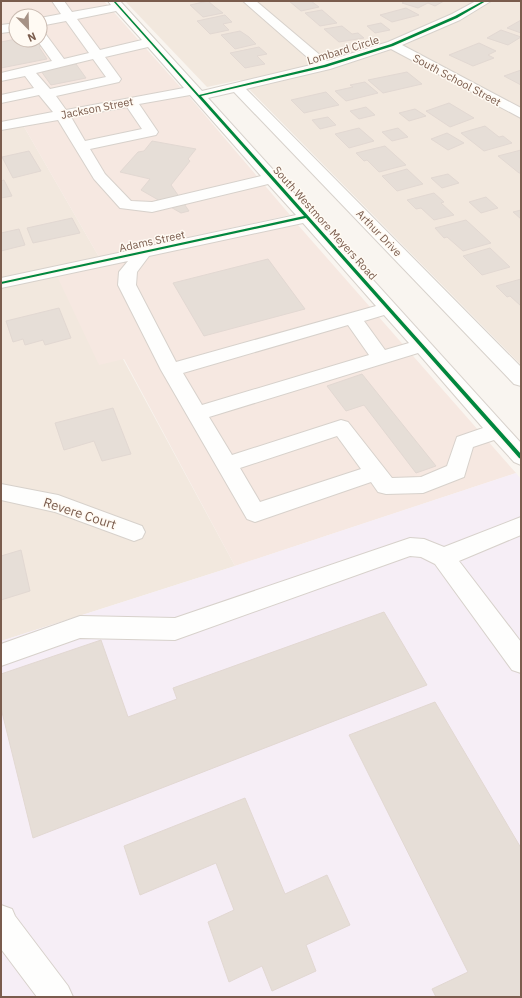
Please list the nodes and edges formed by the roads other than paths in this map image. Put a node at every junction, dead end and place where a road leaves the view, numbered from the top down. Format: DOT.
graph roads {
  1 [pos="58,1"];
  2 [pos="249,1"];
  3 [pos="485,1"];
  4 [pos="116,4"];
  5 [pos="70,16"];
  6 [pos="48,20"];
  7 [pos="150,42"];
  8 [pos="392,45"];
  9 [pos="48,46"];
  10 [pos="97,54"];
  11 [pos="60,63"];
  12 [pos="325,66"];
  13 [pos="28,71"];
  14 [pos="1,77"];
  15 [pos="237,87"];
  16 [pos="45,92"];
  17 [pos="196,93"];
  18 [pos="1,99"];
  19 [pos="131,102"];
  20 [pos="62,114"];
  21 [pos="521,114"];
  22 [pos="1,126"];
  23 [pos="80,146"];
  24 [pos="272,178"];
  25 [pos="307,217"];
  26 [pos="143,253"];
  27 [pos="1,283"];
  28 [pos="388,308"];
  29 [pos="352,318"];
  30 [pos="421,346"];
  31 [pos="381,358"];
  32 [pos="171,370"];
  33 [pos="521,379"];
  34 [pos="197,414"];
  35 [pos="498,431"];
  36 [pos="521,457"];
  37 [pos="226,465"];
  38 [pos="375,472"];
  39 [pos="1,492"];
  40 [pos="521,526"];
  41 [pos="134,532"];
  42 [pos="443,557"];
  43 [pos="1,655"];
  44 [pos="521,662"];
  45 [pos="1,920"];
  46 [pos="57,997"];
  1 -- 5 [label="street"];
  2 -- 12 [label="street"];
  3 -- 8 [label="street, Lombard Circle"];
  4 -- 5 [label="street"];
  4 -- 7 [label="street, South Westmore Meyers Road"];
  5 -- 6 [label="street"];
  5 -- 10 [label="street"];
  7 -- 10 [label="street"];
  7 -- 17 [label="street, South Westmore Meyers Road"];
  8 -- 12 [label="street, Lombard Circle"];
  8 -- 21 [label="street, South School Street"];
  9 -- 11 [label="street"];
  10 -- 11 [label="street"];
  10 -- 16 [label="street"];
  11 -- 13 [label="street"];
  12 -- 15 [label="street, Lombard Circle"];
  13 -- 14 [label="street"];
  13 -- 16 [label="street"];
  15 -- 17 [label="street, Lombard Circle"];
  15 -- 33 [label="street, Arthur Drive"];
  16 -- 18 [label="street"];
  16 -- 20 [label="street"];
  17 -- 19 [label="street, Jackson Street"];
  17 -- 24 [label="street, South Westmore Meyers Road"];
  19 -- 20 [label="street, Jackson Street"];
  19 -- 23 [label="street"];
  20 -- 22 [label="street, Jackson Street"];
  20 -- 23 [label="street"];
  23 -- 24 [label="street"];
  24 -- 25 [label="street, South Westmore Meyers Road"];
  25 -- 26 [label="street, Adams Street"];
  25 -- 28 [label="street, South Westmore Meyers Road"];
  26 -- 27 [label="street, Adams Street"];
  26 -- 32 [label="street"];
  28 -- 29 [label="street"];
  28 -- 30 [label="street, South Westmore Meyers Road"];
  29 -- 31 [label="street"];
  29 -- 32 [label="street"];
  30 -- 31 [label="street"];
  30 -- 35 [label="street, South Westmore Meyers Road"];
  31 -- 34 [label="street"];
  32 -- 34 [label="street"];
  34 -- 37 [label="street"];
  35 -- 36 [label="street, South Westmore Meyers Road"];
  35 -- 38 [label="street"];
  37 -- 38 [label="street"];
  37 -- 38 [label="street"];
  39 -- 41 [label="street, Revere Court"];
  40 -- 42 [label="street"];
  42 -- 43 [label="street"];
  42 -- 44 [label="street"];
  45 -- 46 [label="street"];
}
